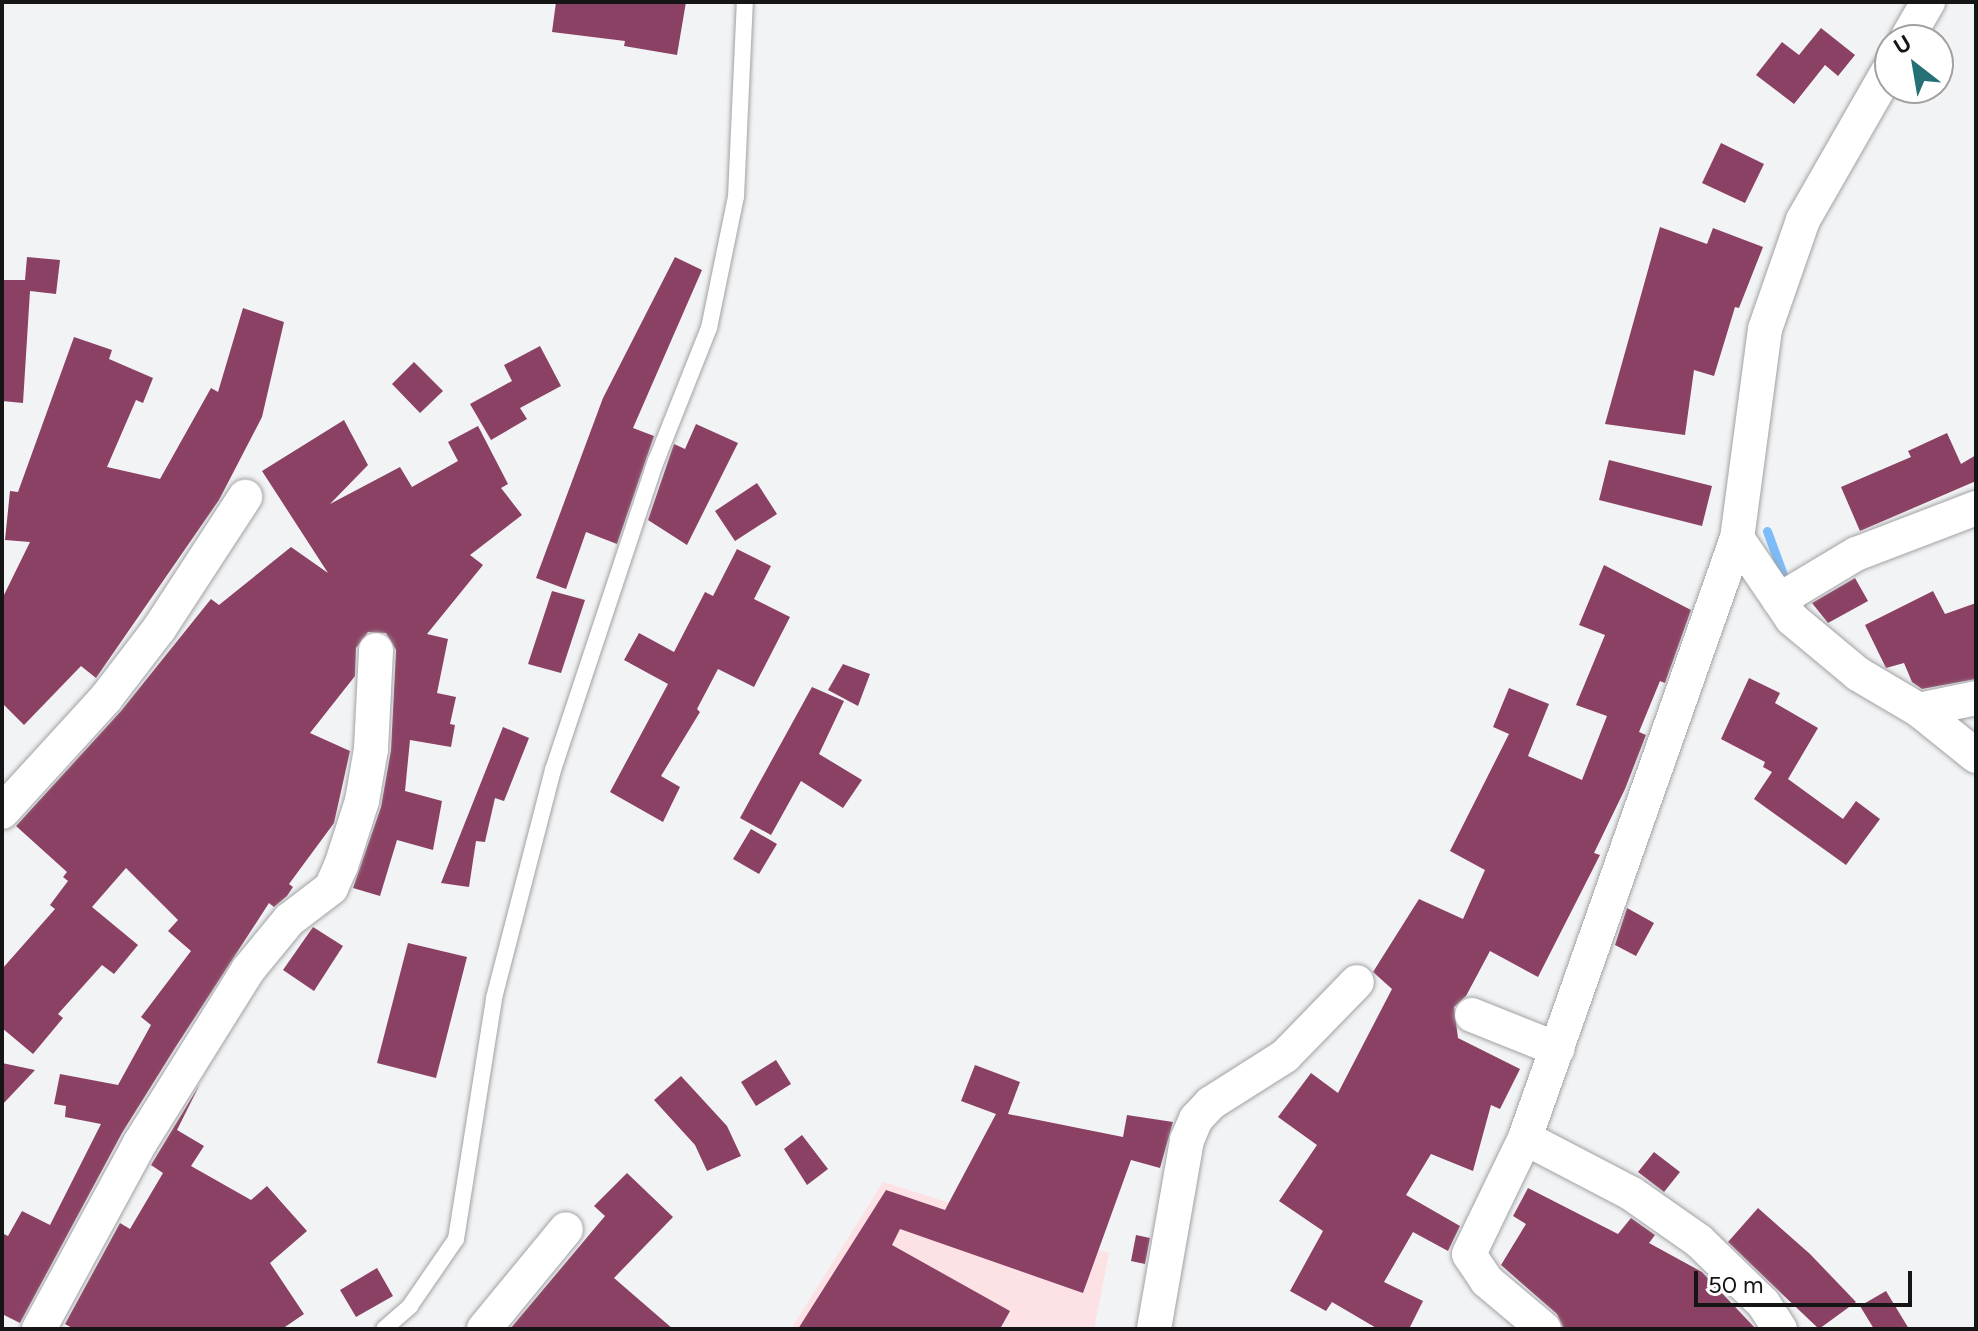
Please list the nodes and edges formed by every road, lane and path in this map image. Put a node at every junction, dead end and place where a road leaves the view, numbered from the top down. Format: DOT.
graph roads {
  1 [pos="745,2"];
  2 [pos="1928,2"];
  3 [pos="1915,24"];
  4 [pos="1874,96"];
  5 [pos="245,497"];
  6 [pos="1976,508"];
  7 [pos="1737,538"];
  8 [pos="1779,600"];
  9 [pos="376,650"];
  10 [pos="1976,698"];
  11 [pos="1919,710"];
  12 [pos="1976,756"];
  13 [pos="2,812"];
  14 [pos="1357,982"];
  15 [pos="1472,1015"];
  16 [pos="1557,1049"];
  17 [pos="1525,1138"];
  18 [pos="566,1229"];
  19 [pos="39,1329"];
  20 [pos="384,1329"];
  21 [pos="484,1329"];
  22 [pos="1154,1329"];
  23 [pos="1544,1329"];
  24 [pos="1780,1329"];
  1 -- 20 [label="lane"];
  2 -- 3 [label="street"];
  4 -- 7 [label="street"];
  5 -- 13 [label="street"];
  6 -- 8 [label="street"];
  7 -- 8 [label="street"];
  7 -- 16 [label="street"];
  8 -- 11 [label="street"];
  9 -- 19 [label="street"];
  10 -- 11 [label="street"];
  11 -- 12 [label="street"];
  14 -- 22 [label="street"];
  15 -- 16 [label="street"];
  16 -- 17 [label="street"];
  17 -- 23 [label="street"];
  17 -- 24 [label="street"];
  18 -- 21 [label="street"];
}
